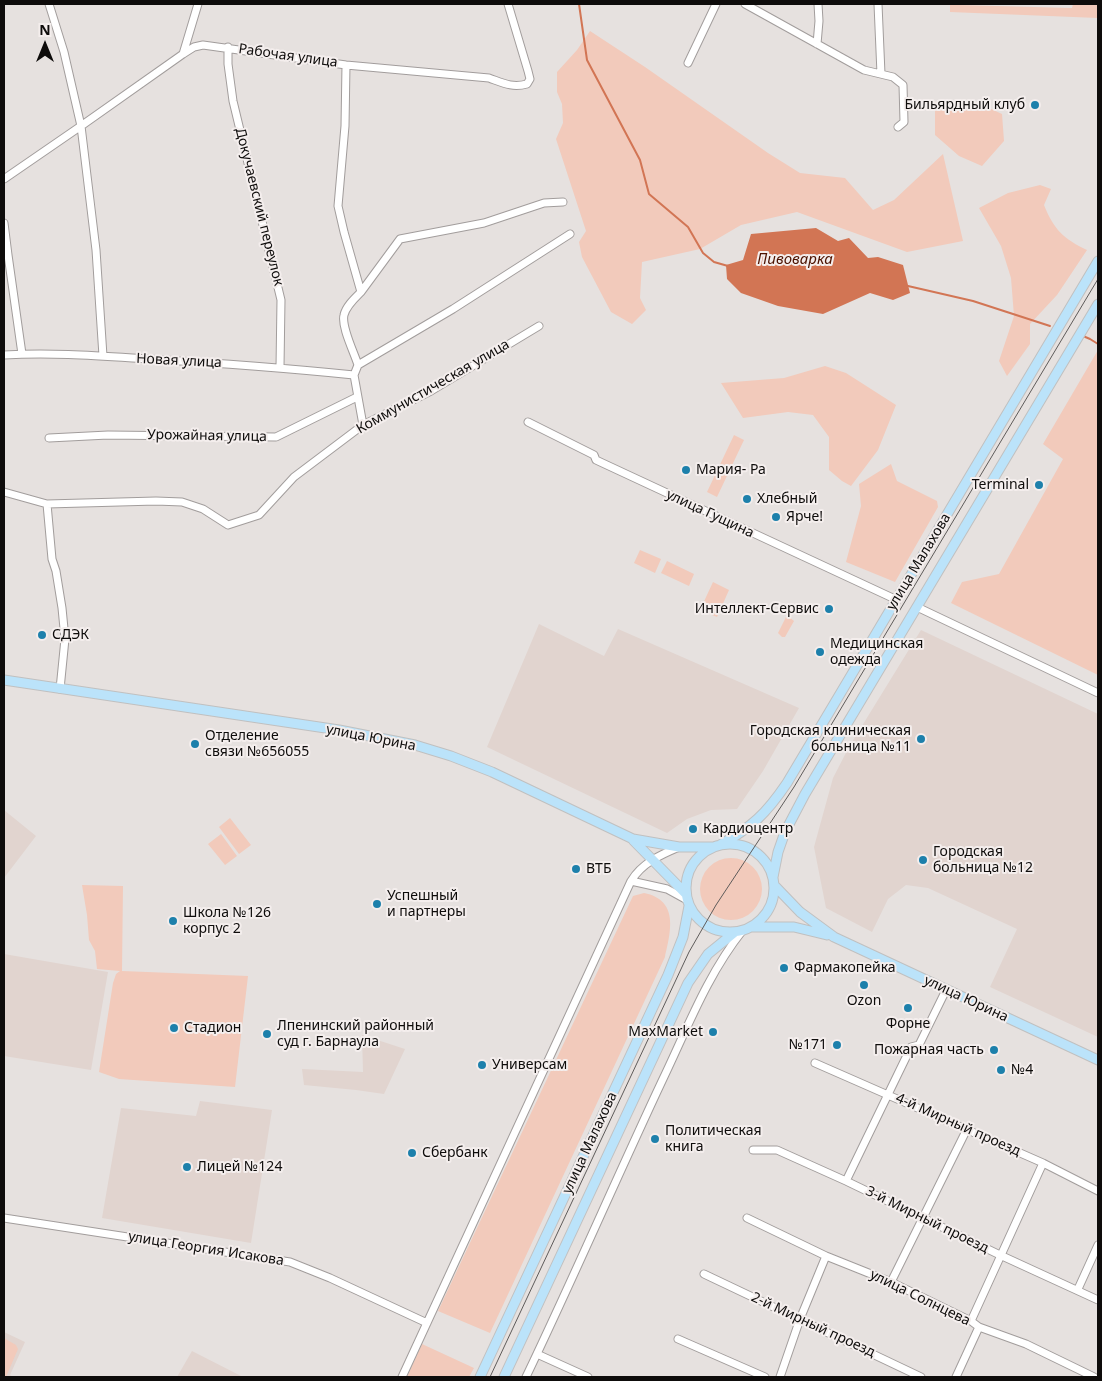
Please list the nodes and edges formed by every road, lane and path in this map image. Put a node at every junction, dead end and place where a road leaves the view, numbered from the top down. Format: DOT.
graph roads {
  1 [pos="49,4"];
  2 [pos="196,4"];
  3 [pos="508,4"];
  4 [pos="716,4"];
  5 [pos="745,4"];
  6 [pos="818,4"];
  7 [pos="878,4"];
  8 [pos="817,44"];
  9 [pos="228,47"];
  10 [pos="183,54"];
  11 [pos="688,63"];
  12 [pos="346,65"];
  13 [pos="881,74"];
  14 [pos="81,126"];
  15 [pos="898,126"];
  16 [pos="4,178"];
  17 [pos="563,202"];
  18 [pos="4,223"];
  19 [pos="570,234"];
  20 [pos="6,255"];
  21 [pos="1098,262"];
  22 [pos="361,292"];
  23 [pos="1098,304"];
  24 [pos="539,326"];
  25 [pos="22,354"];
  26 [pos="4,355"];
  27 [pos="102,356"];
  28 [pos="358,365"];
  29 [pos="280,367"];
  30 [pos="354,375"];
  31 [pos="357,397"];
  32 [pos="528,422"];
  33 [pos="363,425"];
  34 [pos="49,438"];
  35 [pos="4,492"];
  36 [pos="48,504"];
  37 [pos="897,600"];
  38 [pos="917,607"];
  39 [pos="4,680"];
  40 [pos="60,689"];
  41 [pos="1098,693"];
  42 [pos="633,839"];
  43 [pos="679,846"];
  44 [pos="716,846"];
  45 [pos="654,859"];
  46 [pos="631,881"];
  47 [pos="774,881"];
  48 [pos="688,900"];
  49 [pos="743,930"];
  50 [pos="834,937"];
  51 [pos="946,990"];
  52 [pos="1098,1060"];
  53 [pos="815,1063"];
  54 [pos="887,1094"];
  55 [pos="966,1130"];
  56 [pos="753,1150"];
  57 [pos="1043,1163"];
  58 [pos="846,1181"];
  59 [pos="1098,1192"];
  60 [pos="4,1218"];
  61 [pos="747,1218"];
  62 [pos="922,1218"];
  63 [pos="1098,1245"];
  64 [pos="826,1256"];
  65 [pos="1000,1256"];
  66 [pos="704,1274"];
  67 [pos="891,1282"];
  68 [pos="1078,1289"];
  69 [pos="1098,1300"];
  70 [pos="800,1319"];
  71 [pos="970,1321"];
  72 [pos="427,1323"];
  73 [pos="979,1327"];
  74 [pos="678,1339"];
  75 [pos="537,1354"];
  76 [pos="402,1377"];
  77 [pos="480,1377"];
  78 [pos="504,1377"];
  79 [pos="526,1377"];
  80 [pos="588,1377"];
  81 [pos="765,1377"];
  82 [pos="780,1377"];
  83 [pos="921,1377"];
  84 [pos="956,1377"];
  85 [pos="1094,1377"];
  1 -- 14 [label="street"];
  2 -- 10 [label="street"];
  3 -- 12 [label="street, Рабочая улица"];
  4 -- 11 [label="street"];
  5 -- 8 [label="street"];
  6 -- 8 [label="street"];
  7 -- 13 [label="street"];
  8 -- 13 [label="street"];
  9 -- 10 [label="street, Рабочая улица"];
  9 -- 12 [label="street, Рабочая улица"];
  9 -- 29 [label="street, Докучаевский переулок"];
  10 -- 14 [label="street, Рабочая улица"];
  12 -- 22 [label="street"];
  13 -- 15 [label="street"];
  14 -- 16 [label="street, Рабочая улица"];
  14 -- 27 [label="street"];
  17 -- 22 [label="street"];
  18 -- 20 [label="street"];
  19 -- 28 [label="street"];
  20 -- 25 [label="street"];
  21 -- 37 [label="main road, улица Малахова"];
  22 -- 28 [label="street"];
  23 -- 38 [label="main road, улица Малахова"];
  24 -- 33 [label="street, Коммунистическая улица"];
  25 -- 26 [label="street, Новая улица"];
  25 -- 27 [label="street, Новая улица"];
  27 -- 29 [label="street, Новая улица"];
  28 -- 30 [label="street"];
  29 -- 30 [label="street, Новая улица"];
  30 -- 31 [label="street"];
  31 -- 33 [label="street"];
  31 -- 34 [label="street, Урожайная улица"];
  32 -- 37 [label="street, улица Гущина"];
  33 -- 36 [label="street, Коммунистическая улица"];
  35 -- 36 [label="street, Коммунистическая улица"];
  36 -- 40 [label="street"];
  37 -- 44 [label="main road, улица Малахова"];
  38 -- 41 [label="street"];
  38 -- 47 [label="main road, улица Малахова"];
  39 -- 40 [label="main road, улица Юрина"];
  40 -- 42 [label="main road, улица Юрина"];
  42 -- 43 [label="main road, улица Юрина"];
  42 -- 45 [label="main road, улица Юрина"];
  43 -- 44 [label="main road, улица Юрина"];
  43 -- 45 [label="street"];
  44 -- 47 [label="main road"];
  44 -- 48 [label="main road"];
  45 -- 46 [label="street"];
  45 -- 48 [label="main road, улица Юрина"];
  46 -- 48 [label="street"];
  46 -- 72 [label="street"];
  47 -- 49 [label="main road"];
  47 -- 50 [label="main road, улица Юрина"];
  48 -- 49 [label="main road"];
  48 -- 77 [label="main road, улица Малахова"];
  49 -- 50 [label="main road, улица Юрина"];
  49 -- 75 [label="street"];
  49 -- 78 [label="main road, улица Малахова"];
  50 -- 51 [label="main road, улица Юрина"];
  51 -- 52 [label="main road, улица Юрина"];
  51 -- 54 [label="street"];
  53 -- 54 [label="street, 4-й Мирный проезд"];
  54 -- 55 [label="street, 4-й Мирный проезд"];
  54 -- 58 [label="street"];
  55 -- 57 [label="street, 4-й Мирный проезд"];
  55 -- 62 [label="street"];
  56 -- 58 [label="street, 3-й Мирный проезд"];
  57 -- 59 [label="street, 4-й Мирный проезд"];
  57 -- 65 [label="street"];
  58 -- 62 [label="street, 3-й Мирный проезд"];
  60 -- 72 [label="street, улица Георгия Исакова"];
  61 -- 64 [label="street, улица Солнцева"];
  62 -- 65 [label="street, 3-й Мирный проезд"];
  62 -- 67 [label="street"];
  63 -- 68 [label="street"];
  64 -- 67 [label="street, улица Солнцева"];
  64 -- 70 [label="street"];
  65 -- 68 [label="street, 3-й Мирный проезд"];
  65 -- 71 [label="street"];
  66 -- 70 [label="street, 2-й Мирный проезд"];
  67 -- 71 [label="street, улица Солнцева"];
  68 -- 69 [label="street, 3-й Мирный проезд"];
  70 -- 82 [label="street"];
  70 -- 83 [label="street, 2-й Мирный проезд"];
  71 -- 73 [label="street, улица Солнцева"];
  72 -- 76 [label="street"];
  73 -- 84 [label="street"];
  73 -- 85 [label="street, улица Солнцева"];
  74 -- 81 [label="street"];
  75 -- 79 [label="street"];
  75 -- 80 [label="street"];
}
